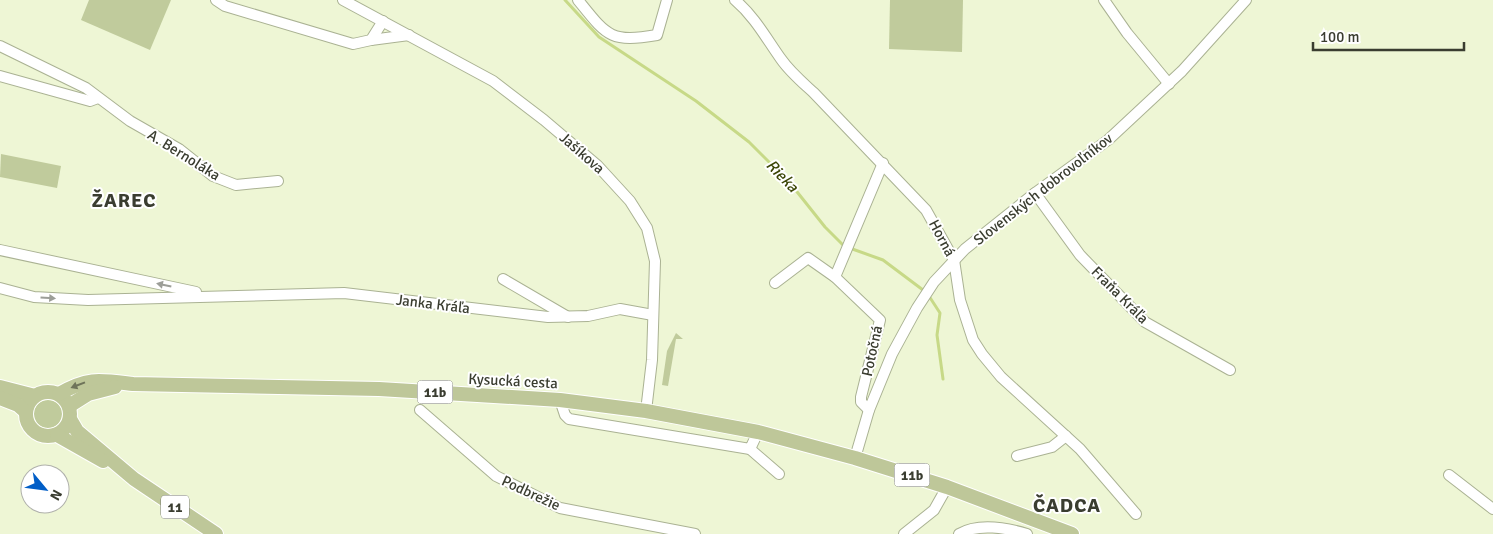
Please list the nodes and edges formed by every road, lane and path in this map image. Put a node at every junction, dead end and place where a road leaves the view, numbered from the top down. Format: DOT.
graph roads {
  1 [pos="216,0"];
  2 [pos="343,0"];
  3 [pos="578,0"];
  4 [pos="667,0"];
  5 [pos="735,0"];
  6 [pos="1104,0"];
  7 [pos="1246,0"];
  8 [pos="383,21"];
  9 [pos="409,35"];
  10 [pos="371,40"];
  11 [pos="0,46"];
  12 [pos="0,76"];
  13 [pos="1169,84"];
  14 [pos="98,98"];
  15 [pos="883,163"];
  16 [pos="278,181"];
  17 [pos="1035,193"];
  18 [pos="0,250"];
  19 [pos="954,260"];
  20 [pos="835,277"];
  21 [pos="503,279"];
  22 [pos="775,283"];
  23 [pos="0,288"];
  24 [pos="212,296"];
  25 [pos="653,315"];
  26 [pos="569,317"];
  27 [pos="1230,370"];
  28 [pos="133,384"];
  29 [pos="0,387"];
  30 [pos="59,394"];
  31 [pos="35,396"];
  32 [pos="0,398"];
  33 [pos="560,400"];
  34 [pos="420,410"];
  35 [pos="869,410"];
  36 [pos="646,411"];
  37 [pos="26,412"];
  38 [pos="70,412"];
  39 [pos="758,432"];
  40 [pos="58,435"];
  41 [pos="1066,436"];
  42 [pos="750,449"];
  43 [pos="1017,456"];
  44 [pos="855,458"];
  45 [pos="779,474"];
  46 [pos="1449,475"];
  47 [pos="134,479"];
  48 [pos="948,487"];
  49 [pos="1493,509"];
  50 [pos="1136,514"];
  51 [pos="216,534"];
  52 [pos="695,534"];
  53 [pos="904,534"];
  54 [pos="959,534"];
  55 [pos="1027,534"];
  56 [pos="1072,534"];
  1 -- 10 [label="street"];
  2 -- 8 [label="street, Jašíkova"];
  3 -- 4 [label="street"];
  5 -- 15 [label="street, Horná"];
  6 -- 13 [label="street"];
  7 -- 13 [label="street, Slovenských dobrovoľníkov"];
  8 -- 9 [label="street, Jašíkova"];
  8 -- 10 [label="street"];
  9 -- 10 [label="street"];
  9 -- 25 [label="street, Jašíkova"];
  11 -- 14 [label="street, A. Bernoláka"];
  12 -- 14 [label="street"];
  13 -- 17 [label="street, Slovenských dobrovoľníkov"];
  14 -- 16 [label="street, A. Bernoláka"];
  15 -- 19 [label="street, Horná"];
  15 -- 20 [label="street"];
  17 -- 19 [label="street, Slovenských dobrovoľníkov"];
  17 -- 27 [label="street, Fraňa Kráľa"];
  24 -- 18 [label="street, Janka Kráľa, one-way"];
  19 -- 35 [label="street, Slovenských dobrovoľníkov"];
  19 -- 41 [label="street, Horná"];
  20 -- 22 [label="street, Potočná"];
  20 -- 35 [label="street, Potočná"];
  21 -- 26 [label="street"];
  23 -- 24 [label="street, Janka Kráľa, one-way"];
  24 -- 26 [label="street, Janka Kráľa"];
  25 -- 26 [label="street, Janka Kráľa"];
  25 -- 36 [label="street, Jašíkova"];
  28 -- 30 [label="main road, Kysucká cesta / 11b, one-way"];
  28 -- 33 [label="main road, Kysucká cesta / 11b"];
  28 -- 38 [label="main road, Kysucká cesta / 11b"];
  29 -- 31 [label="main road, Kysucká cesta"];
  30 -- 31 [label="main road, Kysucká cesta"];
  30 -- 38 [label="main road, 11"];
  31 -- 37 [label="main road"];
  32 -- 37 [label="main road"];
  33 -- 36 [label="main road, Kysucká cesta / 11b"];
  33 -- 42 [label="street"];
  34 -- 52 [label="street, Podbrežie"];
  35 -- 44 [label="street, Slovenských dobrovoľníkov"];
  36 -- 39 [label="main road, Kysucká cesta / 11b"];
  37 -- 40 [label="main road, 11"];
  38 -- 40 [label="main road, Kysucká cesta"];
  38 -- 47 [label="main road, 11"];
  39 -- 42 [label="street"];
  39 -- 44 [label="main road, Kysucká cesta / 11b"];
  40 -- 47 [label="main road, 11"];
  41 -- 43 [label="street"];
  41 -- 50 [label="street, Horná"];
  42 -- 45 [label="street"];
  44 -- 48 [label="main road, 11b"];
  46 -- 49 [label="street"];
  47 -- 51 [label="main road, 11"];
  48 -- 53 [label="street"];
  48 -- 56 [label="main road, 11b"];
  54 -- 55 [label="street"];
}
